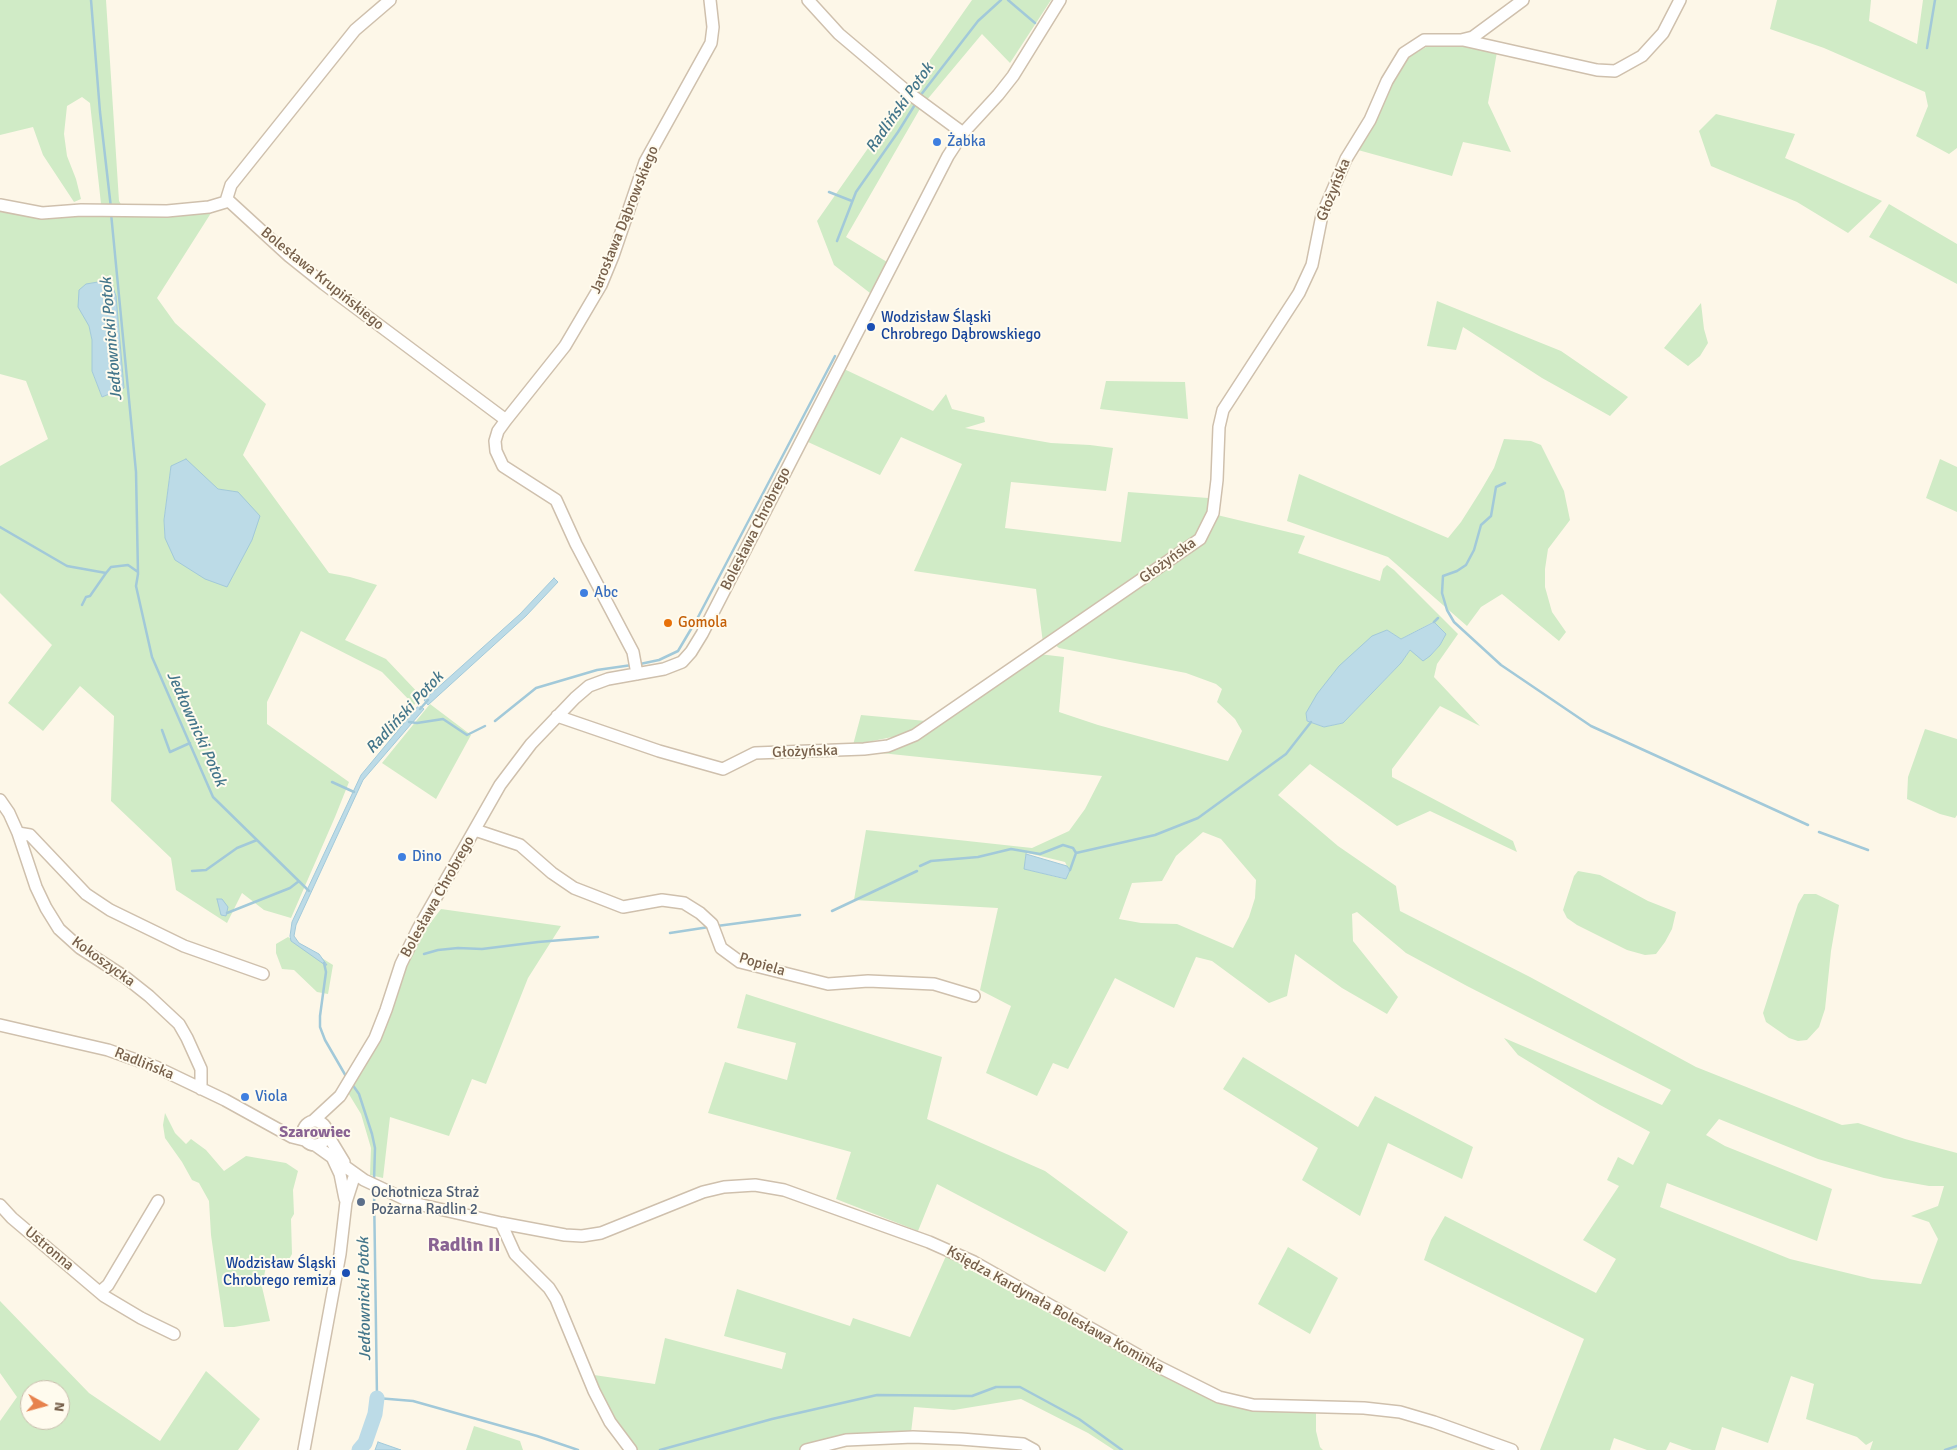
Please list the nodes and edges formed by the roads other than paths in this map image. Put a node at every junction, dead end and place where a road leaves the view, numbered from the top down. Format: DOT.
graph roads {
  1 [pos="390,0"];
  2 [pos="710,0"];
  3 [pos="808,0"];
  4 [pos="1060,0"];
  5 [pos="1523,0"];
  6 [pos="1680,0"];
  7 [pos="1462,40"];
  8 [pos="963,133"];
  9 [pos="226,201"];
  10 [pos="0,205"];
  11 [pos="506,420"];
  12 [pos="636,667"];
  13 [pos="557,716"];
  14 [pos="0,800"];
  15 [pos="475,830"];
  16 [pos="18,833"];
  17 [pos="263,974"];
  18 [pos="974,996"];
  19 [pos="0,1025"];
  20 [pos="201,1089"];
  21 [pos="342,1092"];
  22 [pos="309,1124"];
  23 [pos="279,1129"];
  24 [pos="326,1132"];
  25 [pos="310,1142"];
  26 [pos="333,1158"];
  27 [pos="356,1174"];
  28 [pos="158,1201"];
  29 [pos="346,1202"];
  30 [pos="0,1205"];
  31 [pos="500,1223"];
  32 [pos="100,1292"];
  33 [pos="174,1334"];
  34 [pos="304,1450"];
  35 [pos="631,1450"];
  36 [pos="806,1450"];
  37 [pos="1034,1450"];
  38 [pos="1512,1450"];
  1 -- 9 [label="street"];
  2 -- 11 [label="street, Jarosława Dąbrowskiego"];
  3 -- 8 [label="street"];
  4 -- 8 [label="street, Bolesława Chrobrego"];
  5 -- 7 [label="street, Głożyńska"];
  6 -- 7 [label="street"];
  7 -- 13 [label="street, Głożyńska"];
  8 -- 12 [label="street, Bolesława Chrobrego"];
  9 -- 10 [label="street"];
  9 -- 11 [label="street, Bolesława Krupińskiego"];
  11 -- 12 [label="street, Jarosława Dąbrowskiego"];
  12 -- 13 [label="street, Bolesława Chrobrego"];
  13 -- 15 [label="street, Bolesława Chrobrego"];
  14 -- 16 [label="street, Kokoszycka"];
  15 -- 18 [label="street, Popiela"];
  15 -- 21 [label="street, Bolesława Chrobrego"];
  16 -- 17 [label="street"];
  16 -- 20 [label="street, Kokoszycka"];
  19 -- 20 [label="street, Radlińska"];
  20 -- 23 [label="street, Radlińska"];
  21 -- 22 [label="street, Bolesława Chrobrego"];
  21 -- 24 [label="street, Bolesława Chrobrego"];
  22 -- 23 [label="street"];
  22 -- 24 [label="street"];
  22 -- 25 [label="street"];
  23 -- 25 [label="street, Radlińska"];
  24 -- 25 [label="street"];
  24 -- 27 [label="street"];
  25 -- 26 [label="street, Księdza Kardynała Bolesława Kominka"];
  26 -- 27 [label="street, Księdza Kardynała Bolesława Kominka"];
  26 -- 29 [label="street"];
  27 -- 29 [label="street"];
  27 -- 31 [label="street, Księdza Kardynała Bolesława Kominka"];
  28 -- 32 [label="street"];
  29 -- 34 [label="street"];
  30 -- 32 [label="street, Ustronna"];
  31 -- 35 [label="street"];
  31 -- 38 [label="street, Księdza Kardynała Bolesława Kominka"];
  32 -- 33 [label="street, Ustronna"];
  36 -- 37 [label="street"];
}
